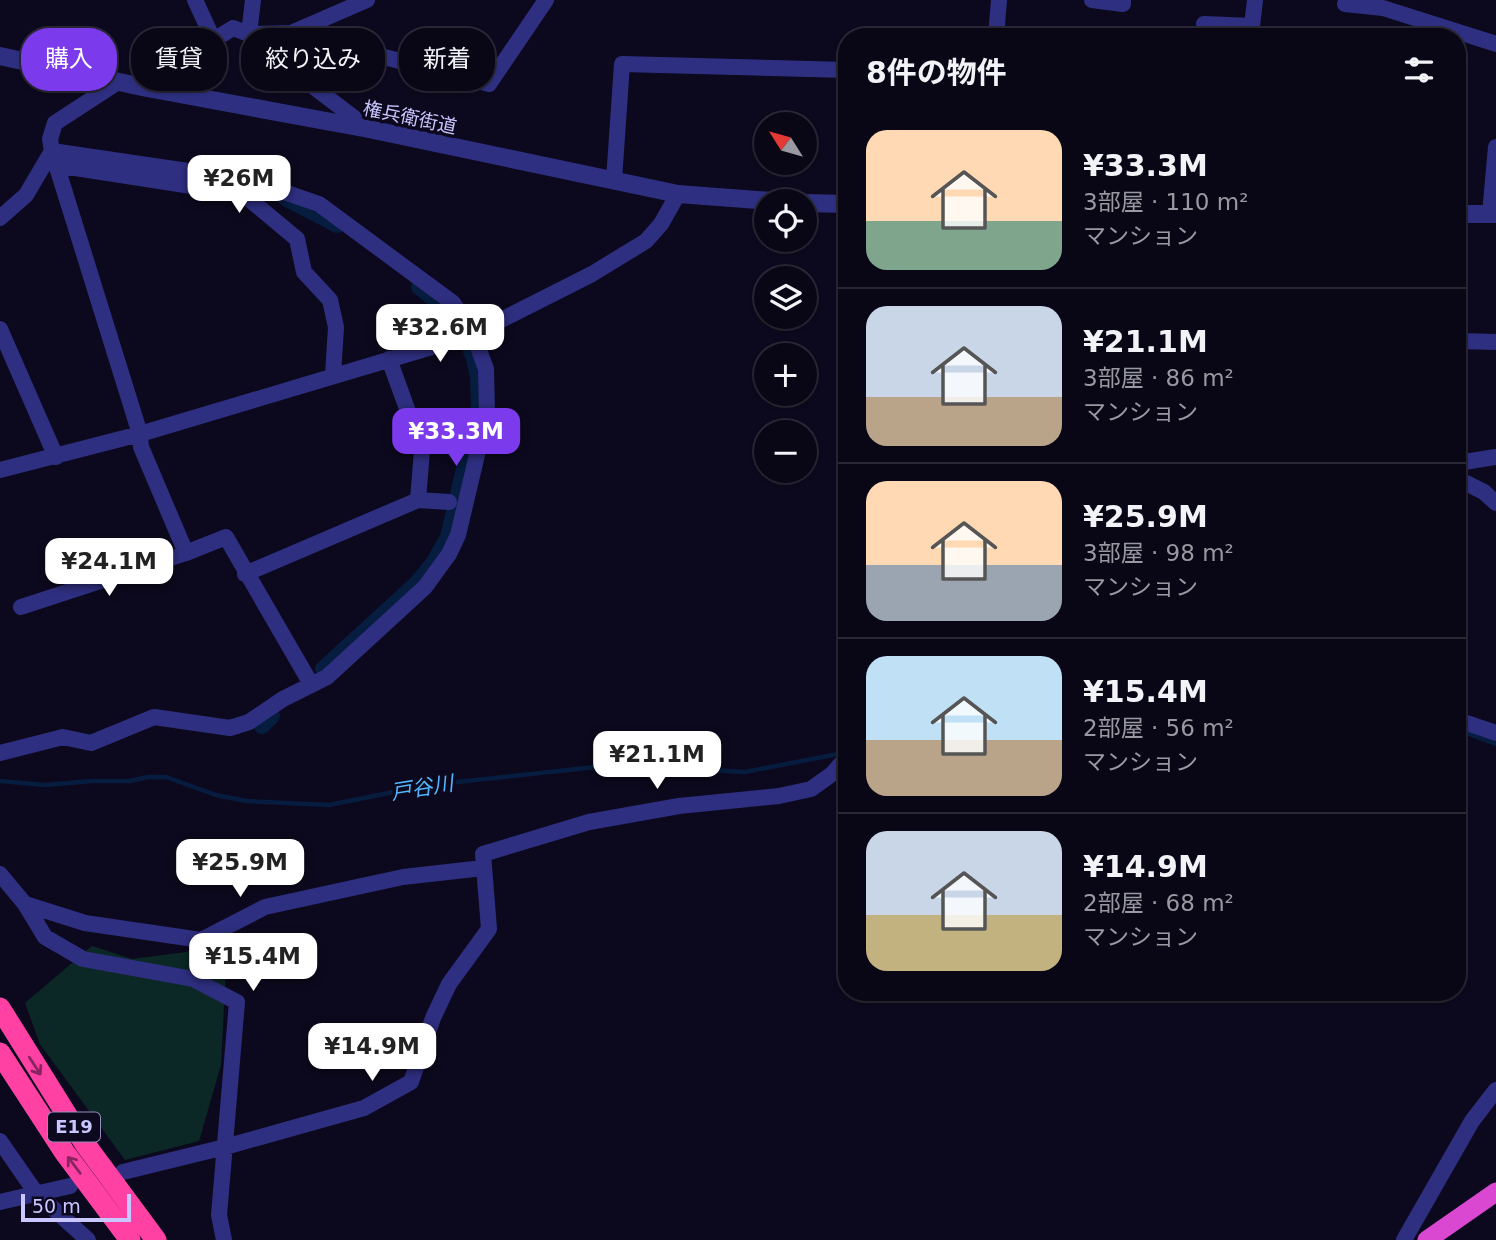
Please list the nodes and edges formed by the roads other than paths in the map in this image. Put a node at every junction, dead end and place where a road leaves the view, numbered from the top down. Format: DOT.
graph roads {
  1 [pos="195,0"];
  2 [pos="253,0"];
  3 [pos="368,0"];
  4 [pos="546,0"];
  5 [pos="999,0"];
  6 [pos="1092,0"];
  7 [pos="1124,0"];
  8 [pos="1255,0"];
  9 [pos="1345,4"];
  10 [pos="1204,24"];
  11 [pos="208,28"];
  12 [pos="250,28"];
  13 [pos="303,28"];
  14 [pos="997,28"];
  15 [pos="1228,28"];
  16 [pos="1252,28"];
  17 [pos="1446,28"];
  18 [pos="1466,34"];
  19 [pos="1496,44"];
  20 [pos="0,57"];
  21 [pos="385,57"];
  22 [pos="838,70"];
  23 [pos="118,82"];
  24 [pos="131,85"];
  25 [pos="164,91"];
  26 [pos="319,91"];
  27 [pos="369,129"];
  28 [pos="1496,147"];
  29 [pos="54,158"];
  30 [pos="614,180"];
  31 [pos="678,194"];
  32 [pos="754,200"];
  33 [pos="817,203"];
  34 [pos="838,204"];
  35 [pos="1466,214"];
  36 [pos="1493,214"];
  37 [pos="0,218"];
  38 [pos="0,329"];
  39 [pos="472,331"];
  40 [pos="1466,341"];
  41 [pos="1496,342"];
  42 [pos="389,359"];
  43 [pos="333,375"];
  44 [pos="140,434"];
  45 [pos="57,457"];
  46 [pos="1496,457"];
  47 [pos="1466,462"];
  48 [pos="0,470"];
  49 [pos="1466,482"];
  50 [pos="418,500"];
  51 [pos="449,502"];
  52 [pos="1496,503"];
  53 [pos="186,553"];
  54 [pos="245,574"];
  55 [pos="21,607"];
  56 [pos="311,684"];
  57 [pos="1466,723"];
  58 [pos="1496,733"];
  59 [pos="0,753"];
  60 [pos="838,768"];
  61 [pos="483,868"];
  62 [pos="0,874"];
  63 [pos="25,904"];
  64 [pos="0,1008"];
  65 [pos="0,1053"];
  66 [pos="1496,1090"];
  67 [pos="0,1141"];
  68 [pos="225,1147"];
  69 [pos="123,1172"];
  70 [pos="70,1186"];
  71 [pos="1496,1192"];
  72 [pos="36,1193"];
  73 [pos="0,1202"];
  74 [pos="88,1240"];
  75 [pos="130,1240"];
  76 [pos="156,1240"];
  77 [pos="224,1240"];
  78 [pos="1404,1240"];
  79 [pos="1427,1240"];
  1 -- 11 [label="street"];
  2 -- 12 [label="street"];
  3 -- 13 [label="street"];
  4 -- 21 [label="street"];
  5 -- 14 [label="street"];
  6 -- 7 [label="street"];
  8 -- 16 [label="street"];
  9 -- 17 [label="street"];
  10 -- 15 [label="street"];
  18 -- 19 [label="street"];
  20 -- 23 [label="street, 権兵衛街道"];
  22 -- 30 [label="street"];
  23 -- 24 [label="street, 権兵衛街道"];
  23 -- 29 [label="street"];
  25 -- 27 [label="street, 権兵衛街道"];
  26 -- 27 [label="street"];
  27 -- 30 [label="street, 権兵衛街道"];
  28 -- 36 [label="street"];
  29 -- 37 [label="street"];
  29 -- 39 [label="street"];
  29 -- 43 [label="street"];
  29 -- 44 [label="street"];
  30 -- 31 [label="street, 権兵衛街道"];
  31 -- 32 [label="street, 権兵衛街道"];
  31 -- 39 [label="street"];
  33 -- 34 [label="street"];
  35 -- 36 [label="street"];
  38 -- 45 [label="street"];
  39 -- 42 [label="street"];
  39 -- 56 [label="street"];
  40 -- 41 [label="street"];
  42 -- 43 [label="street"];
  42 -- 50 [label="street"];
  43 -- 44 [label="street"];
  44 -- 45 [label="street"];
  44 -- 53 [label="street"];
  45 -- 48 [label="street"];
  46 -- 47 [label="street"];
  49 -- 52 [label="street"];
  50 -- 51 [label="street"];
  50 -- 54 [label="street"];
  53 -- 54 [label="street"];
  53 -- 55 [label="street"];
  54 -- 56 [label="street"];
  56 -- 59 [label="street"];
  57 -- 58 [label="street"];
  60 -- 61 [label="street"];
  61 -- 63 [label="street"];
  61 -- 68 [label="street"];
  62 -- 63 [label="street"];
  63 -- 68 [label="street"];
  64 -- 76 [label="highway, E19, one-way"];
  75 -- 65 [label="highway, E19, one-way"];
  66 -- 78 [label="street"];
  67 -- 72 [label="street"];
  68 -- 69 [label="street"];
  68 -- 77 [label="street"];
  70 -- 72 [label="street"];
  71 -- 79 [label="highway"];
  72 -- 73 [label="street"];
  72 -- 74 [label="street"];
}
